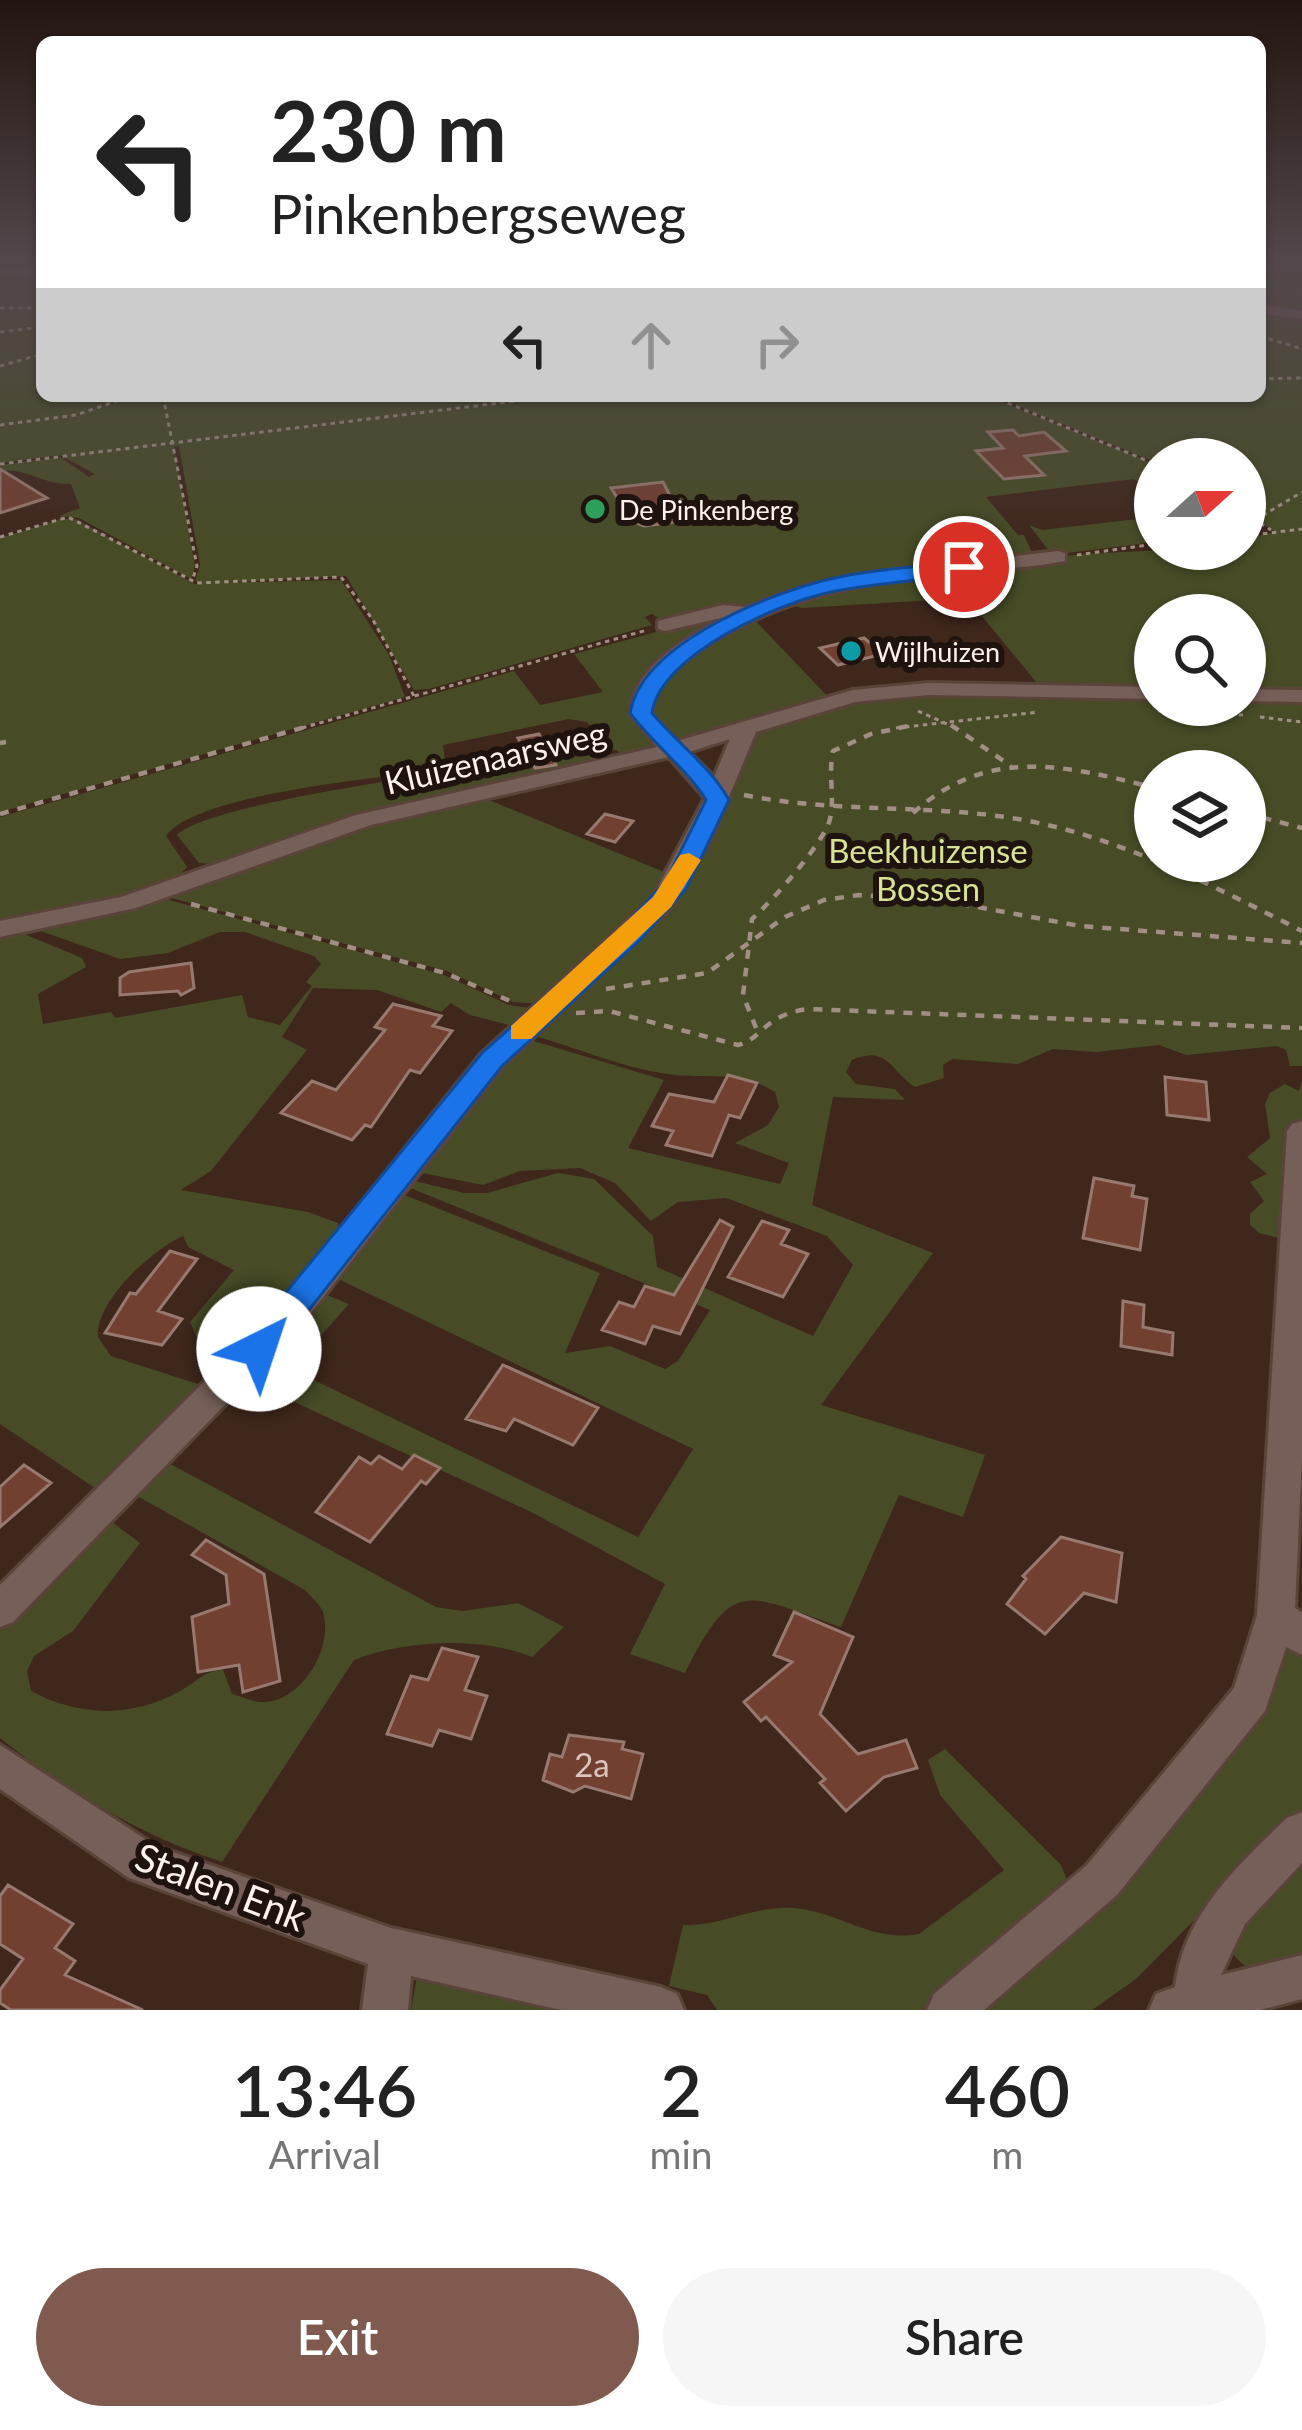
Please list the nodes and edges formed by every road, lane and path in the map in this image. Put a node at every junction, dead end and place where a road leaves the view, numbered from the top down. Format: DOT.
graph roads {
  1 [pos="36,356"];
  2 [pos="0,366"];
  3 [pos="1302,378"];
  4 [pos="1266,380"];
  5 [pos="113,402"];
  6 [pos="165,402"];
  7 [pos="504,402"];
  8 [pos="1005,402"];
  9 [pos="0,425"];
  10 [pos="176,439"];
  11 [pos="1134,455"];
  12 [pos="0,464"];
  13 [pos="1302,492"];
  14 [pos="1266,513"];
  15 [pos="1266,527"];
  16 [pos="1302,529"];
  17 [pos="1271,530"];
  18 [pos="1266,531"];
  19 [pos="0,537"];
  20 [pos="1134,547"];
  21 [pos="1058,557"];
  22 [pos="193,581"];
  23 [pos="748,615"];
  24 [pos="665,626"];
  25 [pos="1266,695"];
  26 [pos="414,696"];
  27 [pos="1302,696"];
  28 [pos="1134,701"];
  29 [pos="911,709"];
  30 [pos="1054,712"];
  31 [pos="1266,717"];
  32 [pos="944,720"];
  33 [pos="1302,722"];
  34 [pos="746,729"];
  35 [pos="670,750"];
  36 [pos="1011,766"];
  37 [pos="1134,783"];
  38 [pos="719,794"];
  39 [pos="829,812"];
  40 [pos="913,813"];
  41 [pos="0,814"];
  42 [pos="1266,819"];
  43 [pos="1302,828"];
  44 [pos="151,894"];
  45 [pos="0,929"];
  46 [pos="1302,931"];
  47 [pos="1302,943"];
  48 [pos="745,949"];
  49 [pos="559,997"];
  50 [pos="756,1028"];
  51 [pos="1302,1028"];
  52 [pos="1302,1132"];
  53 [pos="0,1610"];
  54 [pos="1289,1626"];
  55 [pos="0,1765"];
  56 [pos="1302,1833"];
  57 [pos="391,1950"];
  58 [pos="1302,1977"];
  59 [pos="1183,2007"];
  60 [pos="385,2010"];
  61 [pos="661,2010"];
  62 [pos="950,2010"];
  1 -- 2 [label="path"];
  3 -- 4 [label="path"];
  5 -- 9 [label="path"];
  6 -- 10 [label="path"];
  7 -- 10 [label="path"];
  8 -- 11 [label="path"];
  10 -- 12 [label="path"];
  10 -- 22 [label="path"];
  13 -- 14 [label="path"];
  15 -- 17 [label="path"];
  16 -- 17 [label="path"];
  17 -- 18 [label="path"];
  19 -- 22 [label="path"];
  20 -- 21 [label="path"];
  21 -- 23 [label="street"];
  22 -- 26 [label="path"];
  23 -- 24 [label="street"];
  23 -- 35 [label="street"];
  24 -- 26 [label="path"];
  25 -- 27 [label="street"];
  26 -- 41 [label="path"];
  28 -- 34 [label="street, Kluizenaarsweg"];
  29 -- 32 [label="path"];
  30 -- 32 [label="path"];
  31 -- 33 [label="path"];
  32 -- 36 [label="path"];
  32 -- 39 [label="path"];
  34 -- 35 [label="street, Kluizenaarsweg"];
  34 -- 38 [label="street"];
  35 -- 38 [label="street"];
  35 -- 44 [label="street, Kluizenaarsweg"];
  36 -- 37 [label="path"];
  36 -- 40 [label="path"];
  38 -- 39 [label="path"];
  38 -- 49 [label="street"];
  39 -- 40 [label="path"];
  39 -- 48 [label="path"];
  40 -- 46 [label="path"];
  42 -- 43 [label="path"];
  44 -- 45 [label="street, Kluizenaarsweg"];
  44 -- 49 [label="path"];
  47 -- 48 [label="path"];
  48 -- 49 [label="path"];
  48 -- 50 [label="path"];
  49 -- 50 [label="path"];
  49 -- 53 [label="street"];
  50 -- 51 [label="path"];
  52 -- 54 [label="street"];
  54 -- 62 [label="street"];
  55 -- 57 [label="street, Stalen Enk"];
  56 -- 59 [label="street"];
  57 -- 60 [label="street"];
  57 -- 61 [label="street, Stalen Enk"];
  58 -- 59 [label="street"];
}
